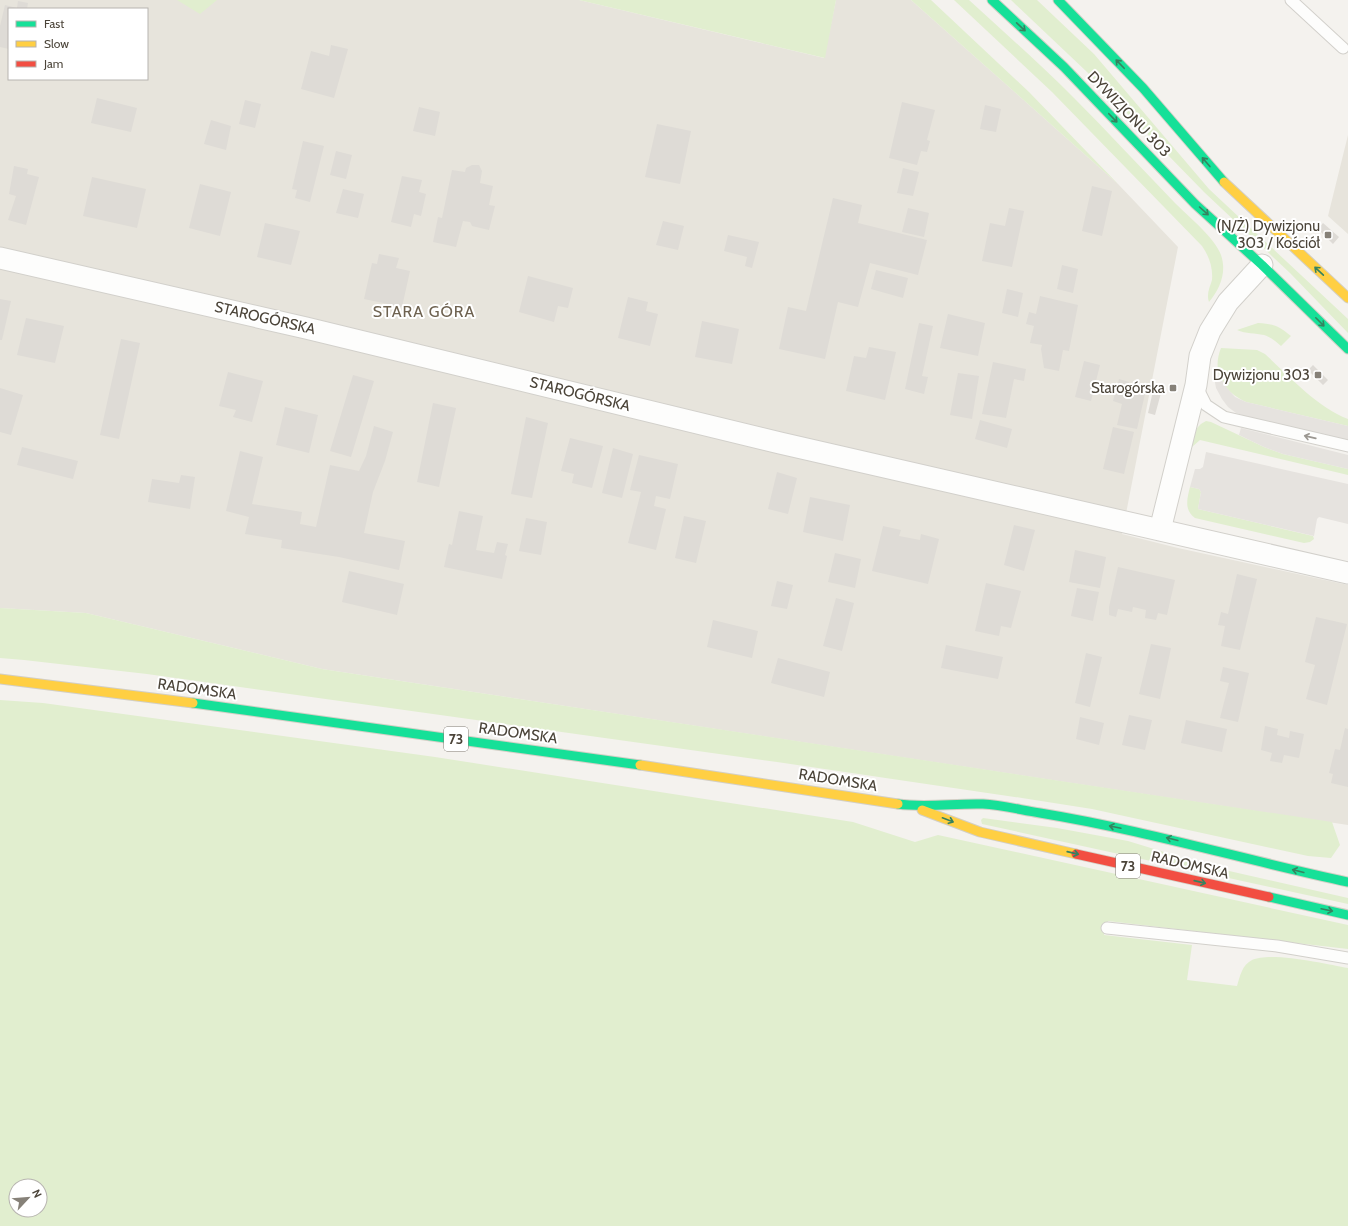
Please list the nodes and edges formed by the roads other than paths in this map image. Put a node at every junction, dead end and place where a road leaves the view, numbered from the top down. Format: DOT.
graph roads {
  1 [pos="992,0"];
  2 [pos="1058,0"];
  3 [pos="1291,0"];
  4 [pos="1343,48"];
  5 [pos="0,258"];
  6 [pos="1262,265"];
  7 [pos="1348,298"];
  8 [pos="1348,349"];
  9 [pos="1196,385"];
  10 [pos="1348,446"];
  11 [pos="1160,530"];
  12 [pos="1348,573"];
  13 [pos="0,679"];
  14 [pos="911,806"];
  15 [pos="1348,882"];
  16 [pos="1348,915"];
  17 [pos="1107,928"];
  18 [pos="1348,958"];
  1 -- 6 [label="main road, DYWIZJONU 303, one-way"];
  7 -- 2 [label="main road, DYWIZJONU 303, one-way"];
  3 -- 4 [label="lane"];
  5 -- 11 [label="street, STAROGÓRSKA"];
  6 -- 8 [label="main road, DYWIZJONU 303, one-way"];
  6 -- 9 [label="street"];
  10 -- 9 [label="lane, one-way"];
  9 -- 11 [label="street"];
  11 -- 12 [label="street, STAROGÓRSKA"];
  13 -- 14 [label="main road, RADOMSKA / 73"];
  15 -- 14 [label="main road, RADOMSKA / 73, one-way"];
  14 -- 16 [label="main road, RADOMSKA / 73, one-way"];
  17 -- 18 [label="lane"];
}
